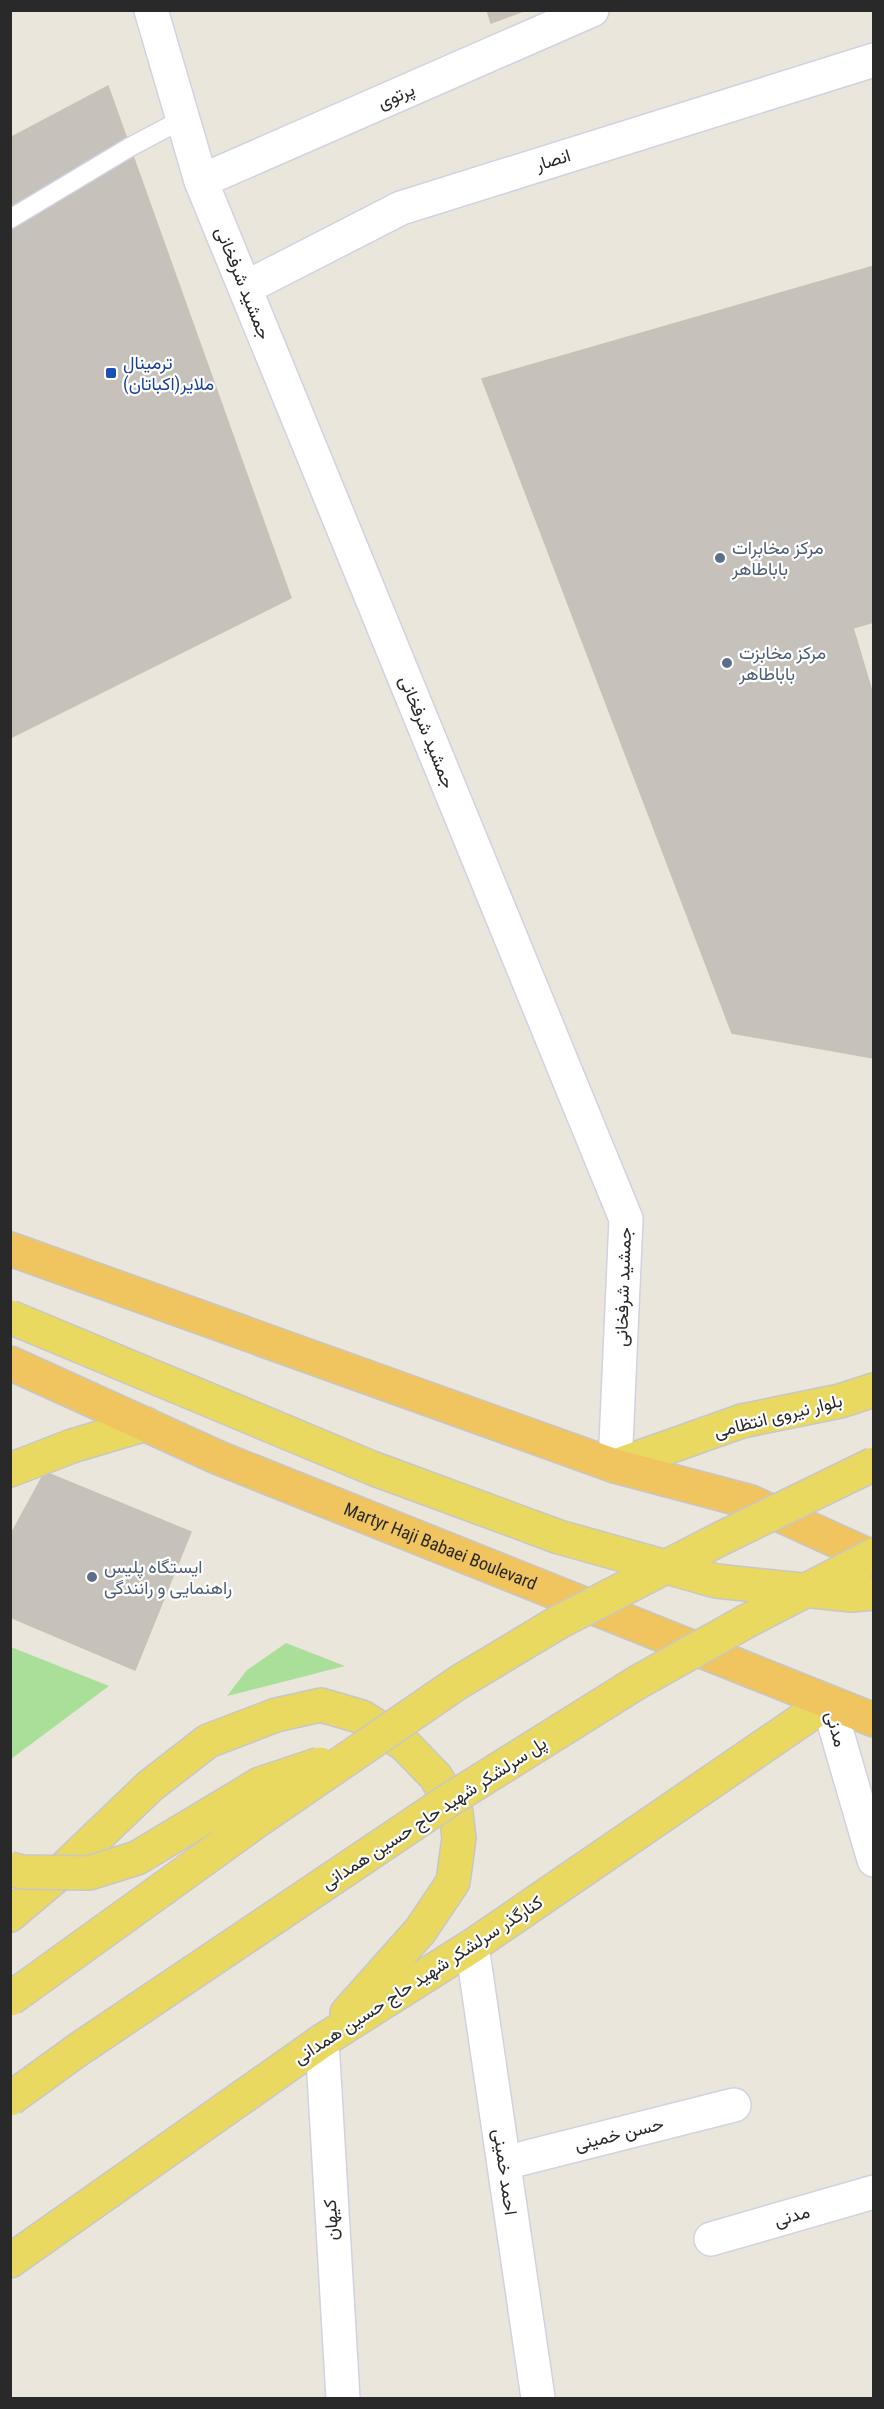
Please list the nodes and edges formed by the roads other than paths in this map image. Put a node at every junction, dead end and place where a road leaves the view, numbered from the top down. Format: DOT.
graph roads {
  1 [pos="151,10"];
  2 [pos="579,13"];
  3 [pos="873,60"];
  4 [pos="183,119"];
  5 [pos="201,181"];
  6 [pos="10,219"];
  7 [pos="245,288"];
  8 [pos="10,1250"];
  9 [pos="10,1317"];
  10 [pos="10,1363"];
  11 [pos="873,1390"];
  12 [pos="146,1424"];
  13 [pos="873,1464"];
  14 [pos="615,1466"];
  15 [pos="10,1470"];
  16 [pos="873,1556"];
  17 [pos="873,1593"];
  18 [pos="828,1702"];
  19 [pos="873,1720"];
  20 [pos="359,1751"];
  21 [pos="872,1853"];
  22 [pos="10,1869"];
  23 [pos="10,1915"];
  24 [pos="472,1946"];
  25 [pos="10,1999"];
  26 [pos="322,2041"];
  27 [pos="10,2099"];
  28 [pos="734,2105"];
  29 [pos="504,2163"];
  30 [pos="873,2192"];
  31 [pos="711,2239"];
  32 [pos="10,2261"];
  33 [pos="343,2398"];
  34 [pos="538,2398"];
  1 -- 4 [label="street, جمشید شرفخانی"];
  2 -- 5 [label="street, پرتوی"];
  3 -- 7 [label="street, انصار"];
  4 -- 5 [label="street, جمشید شرفخانی"];
  4 -- 6 [label="lane"];
  5 -- 7 [label="street, جمشید شرفخانی"];
  7 -- 14 [label="street, جمشید شرفخانی"];
  8 -- 14 [label="highway"];
  9 -- 17 [label="main road, bridge"];
  10 -- 12 [label="highway, Martyr Haji Babaei Boulevard"];
  11 -- 14 [label="main road, بلوار نیروی انتظامی"];
  12 -- 15 [label="main road"];
  12 -- 18 [label="highway, Martyr Haji Babaei Boulevard"];
  13 -- 20 [label="main road, bridge"];
  14 -- 16 [label="highway"];
  16 -- 27 [label="main road, پل سرلشکر شهید حاج حسین همدانی, bridge"];
  18 -- 19 [label="highway, Martyr Haji Babaei Boulevard"];
  18 -- 21 [label="street, مدنی"];
  18 -- 24 [label="main road, کنارگذر سرلشکر شهید حاج حسین همدانی"];
  20 -- 22 [label="main road, bridge"];
  20 -- 25 [label="main road, bridge"];
  23 -- 26 [label="main road"];
  24 -- 26 [label="main road, کنارگذر سرلشکر شهید حاج حسین همدانی"];
  24 -- 29 [label="street, احمد خمینی"];
  26 -- 32 [label="main road, کنارگذر سرلشکر شهید حاج حسین همدانی"];
  26 -- 33 [label="street, کیهان"];
  28 -- 29 [label="street, حسن خمینی"];
  29 -- 34 [label="street, احمد خمینی"];
  30 -- 31 [label="street, مدنی"];
}
